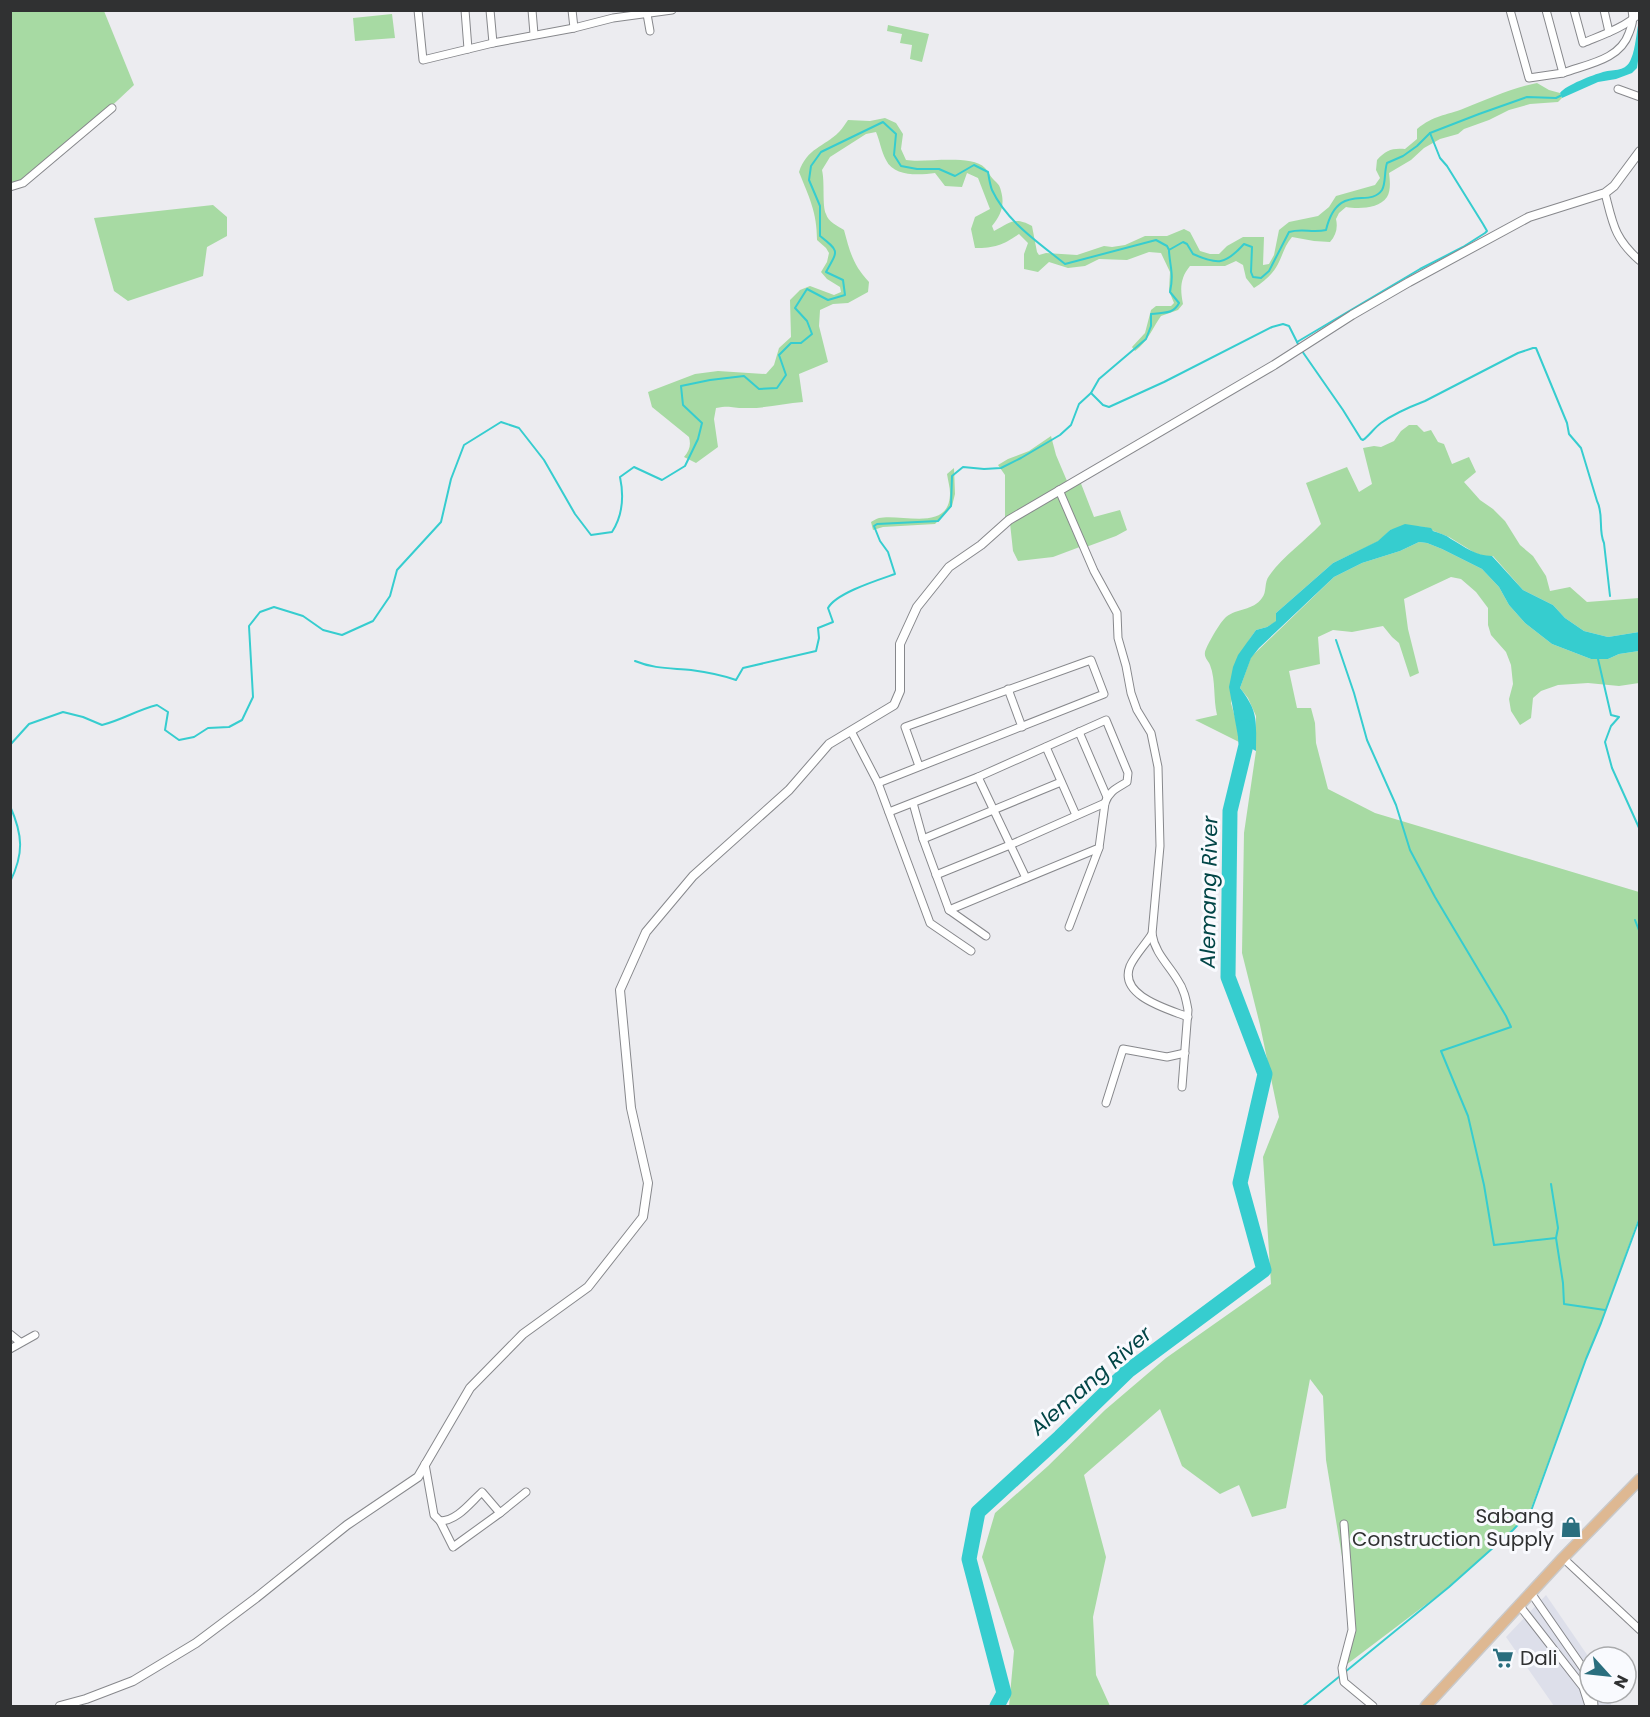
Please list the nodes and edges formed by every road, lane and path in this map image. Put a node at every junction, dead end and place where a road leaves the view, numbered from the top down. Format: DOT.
graph roads {
  1 [pos="418,10"];
  2 [pos="465,10"];
  3 [pos="490,10"];
  4 [pos="532,10"];
  5 [pos="572,10"];
  6 [pos="672,10"];
  7 [pos="1510,10"];
  8 [pos="1546,10"];
  9 [pos="1574,10"];
  10 [pos="1604,10"];
  11 [pos="1632,10"];
  12 [pos="613,14"];
  13 [pos="647,14"];
  14 [pos="1637,16"];
  15 [pos="574,28"];
  16 [pos="650,31"];
  17 [pos="1610,32"];
  18 [pos="534,34"];
  19 [pos="492,43"];
  20 [pos="468,49"];
  21 [pos="1563,73"];
  22 [pos="1618,89"];
  23 [pos="1640,97"];
  24 [pos="112,108"];
  25 [pos="1640,151"];
  26 [pos="10,187"];
  27 [pos="1605,193"];
  28 [pos="1640,261"];
  29 [pos="1059,490"];
  30 [pos="1008,689"];
  31 [pos="1022,727"];
  32 [pos="851,731"];
  33 [pos="1078,732"];
  34 [pos="1046,747"];
  35 [pos="919,766"];
  36 [pos="978,777"];
  37 [pos="1061,782"];
  38 [pos="878,783"];
  39 [pos="1106,800"];
  40 [pos="913,803"];
  41 [pos="994,810"];
  42 [pos="889,812"];
  43 [pos="1076,815"];
  44 [pos="924,839"];
  45 [pos="1010,845"];
  46 [pos="1099,848"];
  47 [pos="936,875"];
  48 [pos="1026,878"];
  49 [pos="949,910"];
  50 [pos="1069,927"];
  51 [pos="1152,934"];
  52 [pos="986,936"];
  53 [pos="971,951"];
  54 [pos="1188,1017"];
  55 [pos="1185,1053"];
  56 [pos="1182,1088"];
  57 [pos="1106,1103"];
  58 [pos="10,1334"];
  59 [pos="35,1335"];
  60 [pos="20,1342"];
  61 [pos="10,1349"];
  62 [pos="425,1464"];
  63 [pos="1640,1479"];
  64 [pos="526,1492"];
  65 [pos="500,1513"];
  66 [pos="440,1521"];
  67 [pos="1344,1524"];
  68 [pos="1563,1558"];
  69 [pos="1531,1593"];
  70 [pos="1520,1605"];
  71 [pos="1640,1630"];
  72 [pos="1558,1631"];
  73 [pos="1547,1640"];
  74 [pos="1578,1660"];
  75 [pos="60,1707"];
  76 [pos="1373,1707"];
  77 [pos="1426,1707"];
  78 [pos="1589,1707"];
  1 -- 20 [label="street"];
  2 -- 20 [label="street"];
  3 -- 19 [label="street"];
  4 -- 18 [label="street"];
  5 -- 15 [label="street"];
  6 -- 13 [label="street"];
  7 -- 21 [label="street"];
  8 -- 21 [label="street"];
  9 -- 17 [label="street"];
  10 -- 17 [label="street"];
  11 -- 14 [label="street"];
  12 -- 13 [label="street"];
  12 -- 15 [label="street"];
  13 -- 16 [label="street"];
  14 -- 17 [label="street"];
  14 -- 21 [label="street"];
  15 -- 18 [label="street"];
  18 -- 19 [label="street"];
  19 -- 20 [label="street"];
  22 -- 23 [label="street"];
  24 -- 26 [label="street"];
  25 -- 27 [label="street"];
  27 -- 28 [label="street"];
  27 -- 29 [label="street"];
  29 -- 32 [label="street"];
  29 -- 51 [label="street"];
  30 -- 31 [label="street"];
  30 -- 31 [label="street"];
  30 -- 35 [label="street"];
  31 -- 35 [label="street"];
  32 -- 38 [label="street"];
  32 -- 62 [label="street"];
  33 -- 34 [label="street"];
  33 -- 39 [label="street"];
  33 -- 39 [label="street"];
  34 -- 36 [label="street"];
  34 -- 37 [label="street"];
  35 -- 38 [label="street"];
  36 -- 40 [label="street"];
  36 -- 41 [label="street"];
  37 -- 41 [label="street"];
  37 -- 43 [label="street"];
  38 -- 42 [label="street"];
  39 -- 43 [label="street"];
  39 -- 46 [label="street"];
  40 -- 42 [label="street"];
  40 -- 44 [label="street"];
  41 -- 44 [label="street"];
  41 -- 45 [label="street"];
  42 -- 53 [label="street"];
  43 -- 45 [label="street"];
  44 -- 47 [label="street"];
  45 -- 47 [label="street"];
  45 -- 48 [label="street"];
  46 -- 48 [label="street"];
  46 -- 50 [label="street"];
  47 -- 49 [label="street"];
  48 -- 49 [label="street"];
  49 -- 52 [label="street"];
  51 -- 54 [label="street"];
  51 -- 54 [label="street"];
  54 -- 55 [label="street"];
  55 -- 56 [label="street"];
  55 -- 57 [label="street"];
  58 -- 60 [label="street"];
  59 -- 60 [label="street"];
  60 -- 61 [label="street"];
  62 -- 66 [label="street"];
  62 -- 75 [label="street"];
  63 -- 68 [label="main road"];
  64 -- 65 [label="street"];
  65 -- 66 [label="street"];
  65 -- 66 [label="street"];
  67 -- 76 [label="street"];
  68 -- 69 [label="main road"];
  68 -- 71 [label="street"];
  69 -- 70 [label="main road"];
  69 -- 72 [label="street"];
  70 -- 73 [label="street"];
  70 -- 77 [label="main road"];
  72 -- 73 [label="street"];
  72 -- 74 [label="street"];
  73 -- 78 [label="street"];
}
